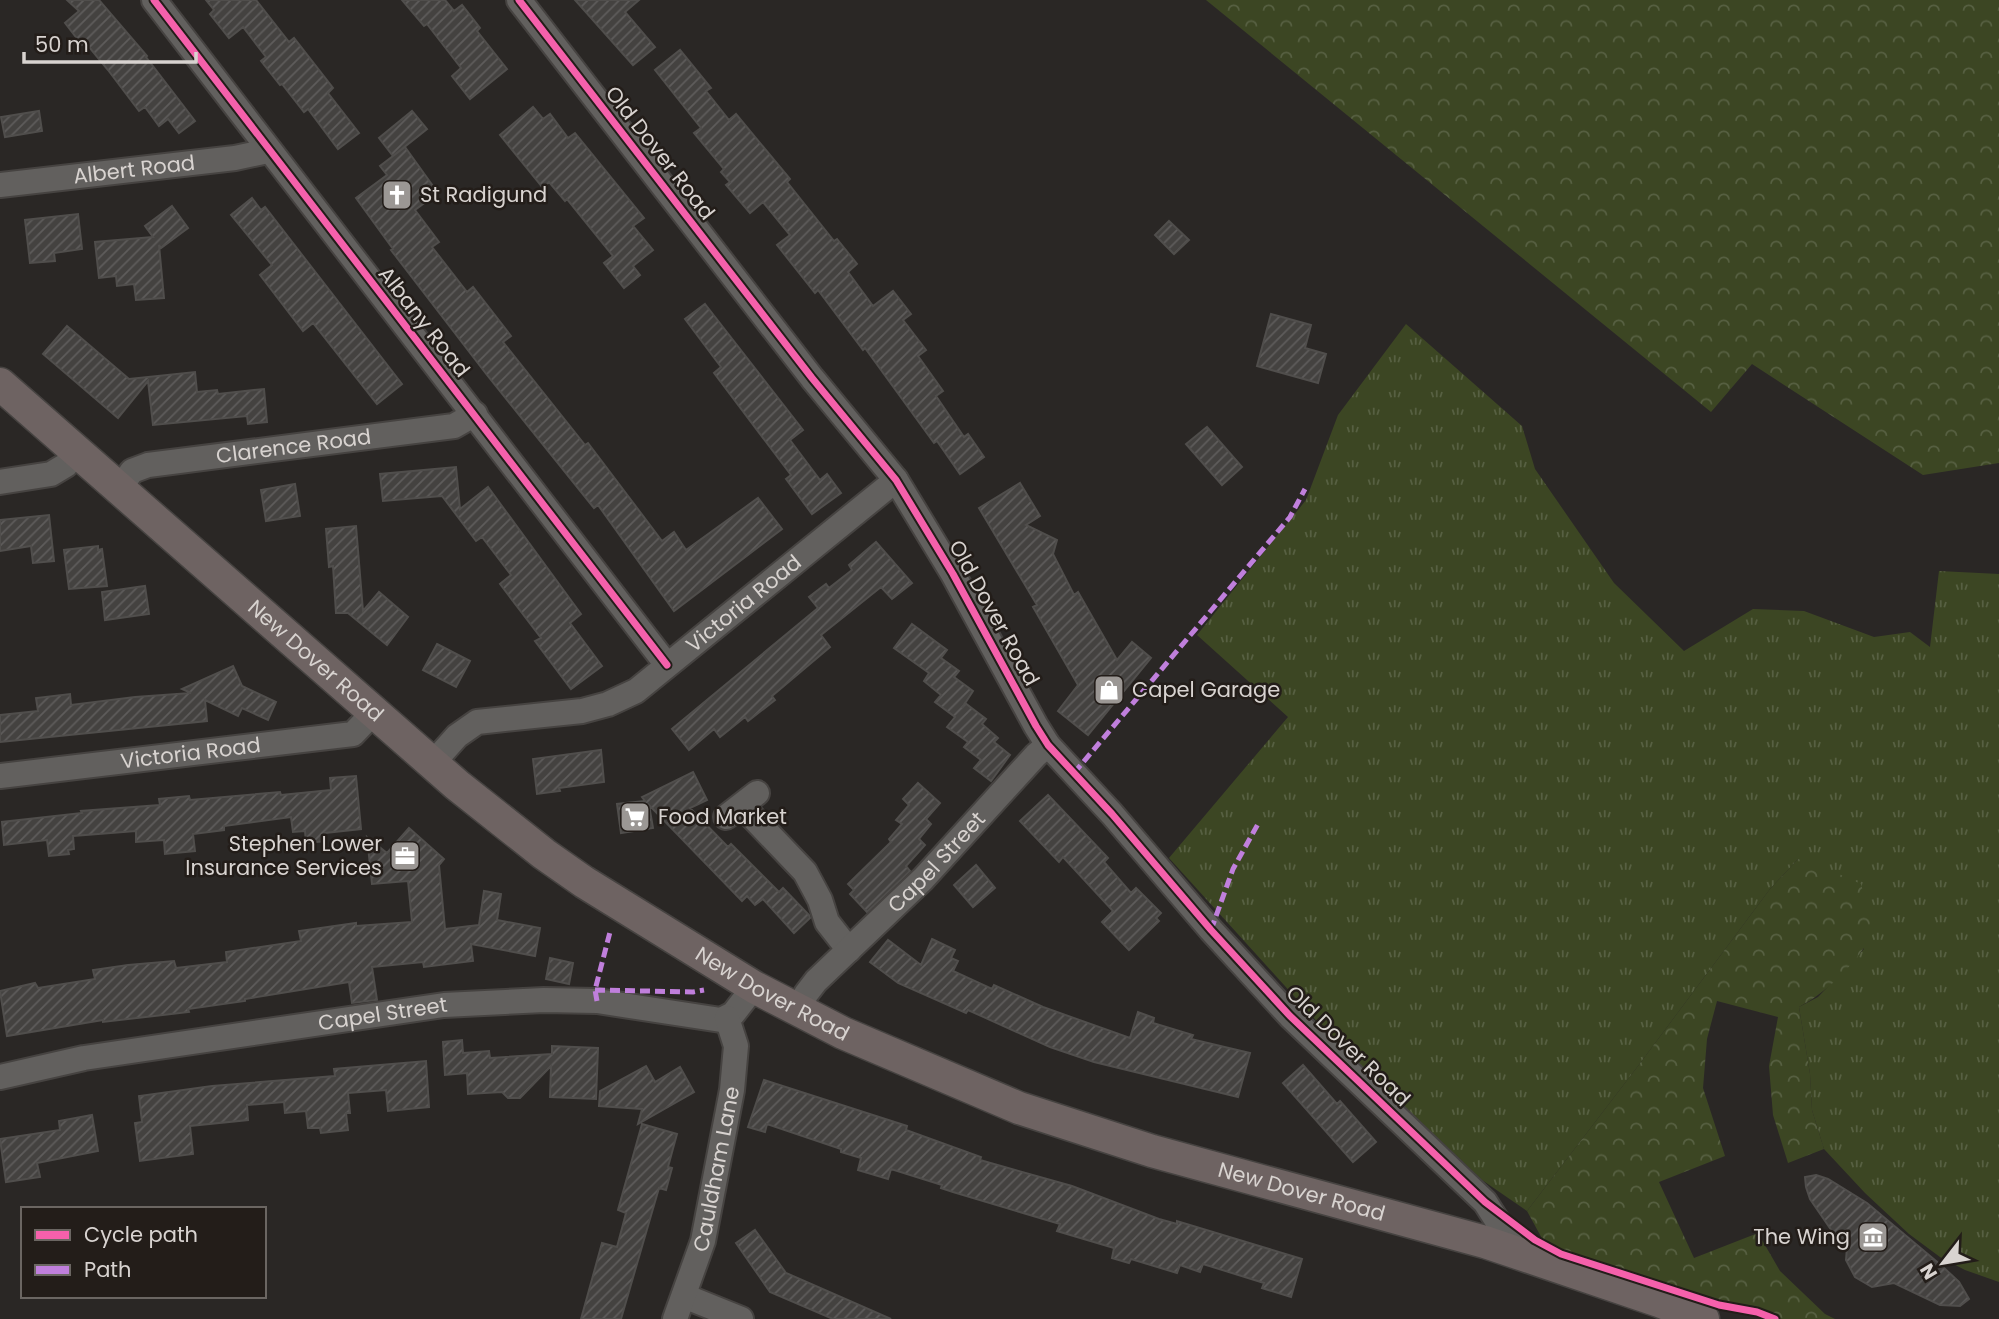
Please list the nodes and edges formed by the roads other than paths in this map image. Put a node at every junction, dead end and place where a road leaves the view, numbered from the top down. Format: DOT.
graph roads {
  1 [pos="154,0"];
  2 [pos="519,0"];
  3 [pos="268,151"];
  4 [pos="0,185"];
  5 [pos="0,384"];
  6 [pos="475,414"];
  7 [pos="76,450"];
  8 [pos="896,480"];
  9 [pos="0,482"];
  10 [pos="119,489"];
  11 [pos="667,665"];
  12 [pos="374,712"];
  13 [pos="1048,745"];
  14 [pos="432,764"];
  15 [pos="0,776"];
  16 [pos="742,805"];
  17 [pos="849,950"];
  18 [pos="754,987"];
  19 [pos="799,1012"];
  20 [pos="727,1018"];
  21 [pos="0,1077"];
  22 [pos="1517,1252"];
  23 [pos="684,1296"];
  24 [pos="676,1319"];
  25 [pos="741,1319"];
  26 [pos="1703,1319"];
  1 -- 3 [label="street, Albany Road"];
  2 -- 8 [label="street, Old Dover Road"];
  3 -- 4 [label="street, Albert Road"];
  3 -- 6 [label="street, Albany Road"];
  5 -- 7 [label="main road, New Dover Road"];
  6 -- 10 [label="street, Clarence Road"];
  6 -- 11 [label="street, Albany Road"];
  7 -- 9 [label="street"];
  7 -- 10 [label="main road, New Dover Road"];
  8 -- 11 [label="street, Victoria Road"];
  8 -- 13 [label="street, Old Dover Road"];
  10 -- 12 [label="main road, New Dover Road"];
  11 -- 14 [label="street, Victoria Road"];
  12 -- 14 [label="main road, New Dover Road"];
  12 -- 15 [label="street, Victoria Road"];
  13 -- 17 [label="street, Capel Street"];
  13 -- 22 [label="street, Old Dover Road"];
  14 -- 18 [label="main road, New Dover Road"];
  16 -- 17 [label="street"];
  17 -- 19 [label="street, Capel Street"];
  18 -- 19 [label="main road, New Dover Road"];
  18 -- 20 [label="street"];
  19 -- 22 [label="main road, New Dover Road"];
  20 -- 21 [label="street, Capel Street"];
  20 -- 23 [label="street, Cauldham Lane"];
  22 -- 26 [label="main road, New Dover Road"];
  23 -- 24 [label="street, Cauldham Lane"];
  23 -- 25 [label="street"];
}
